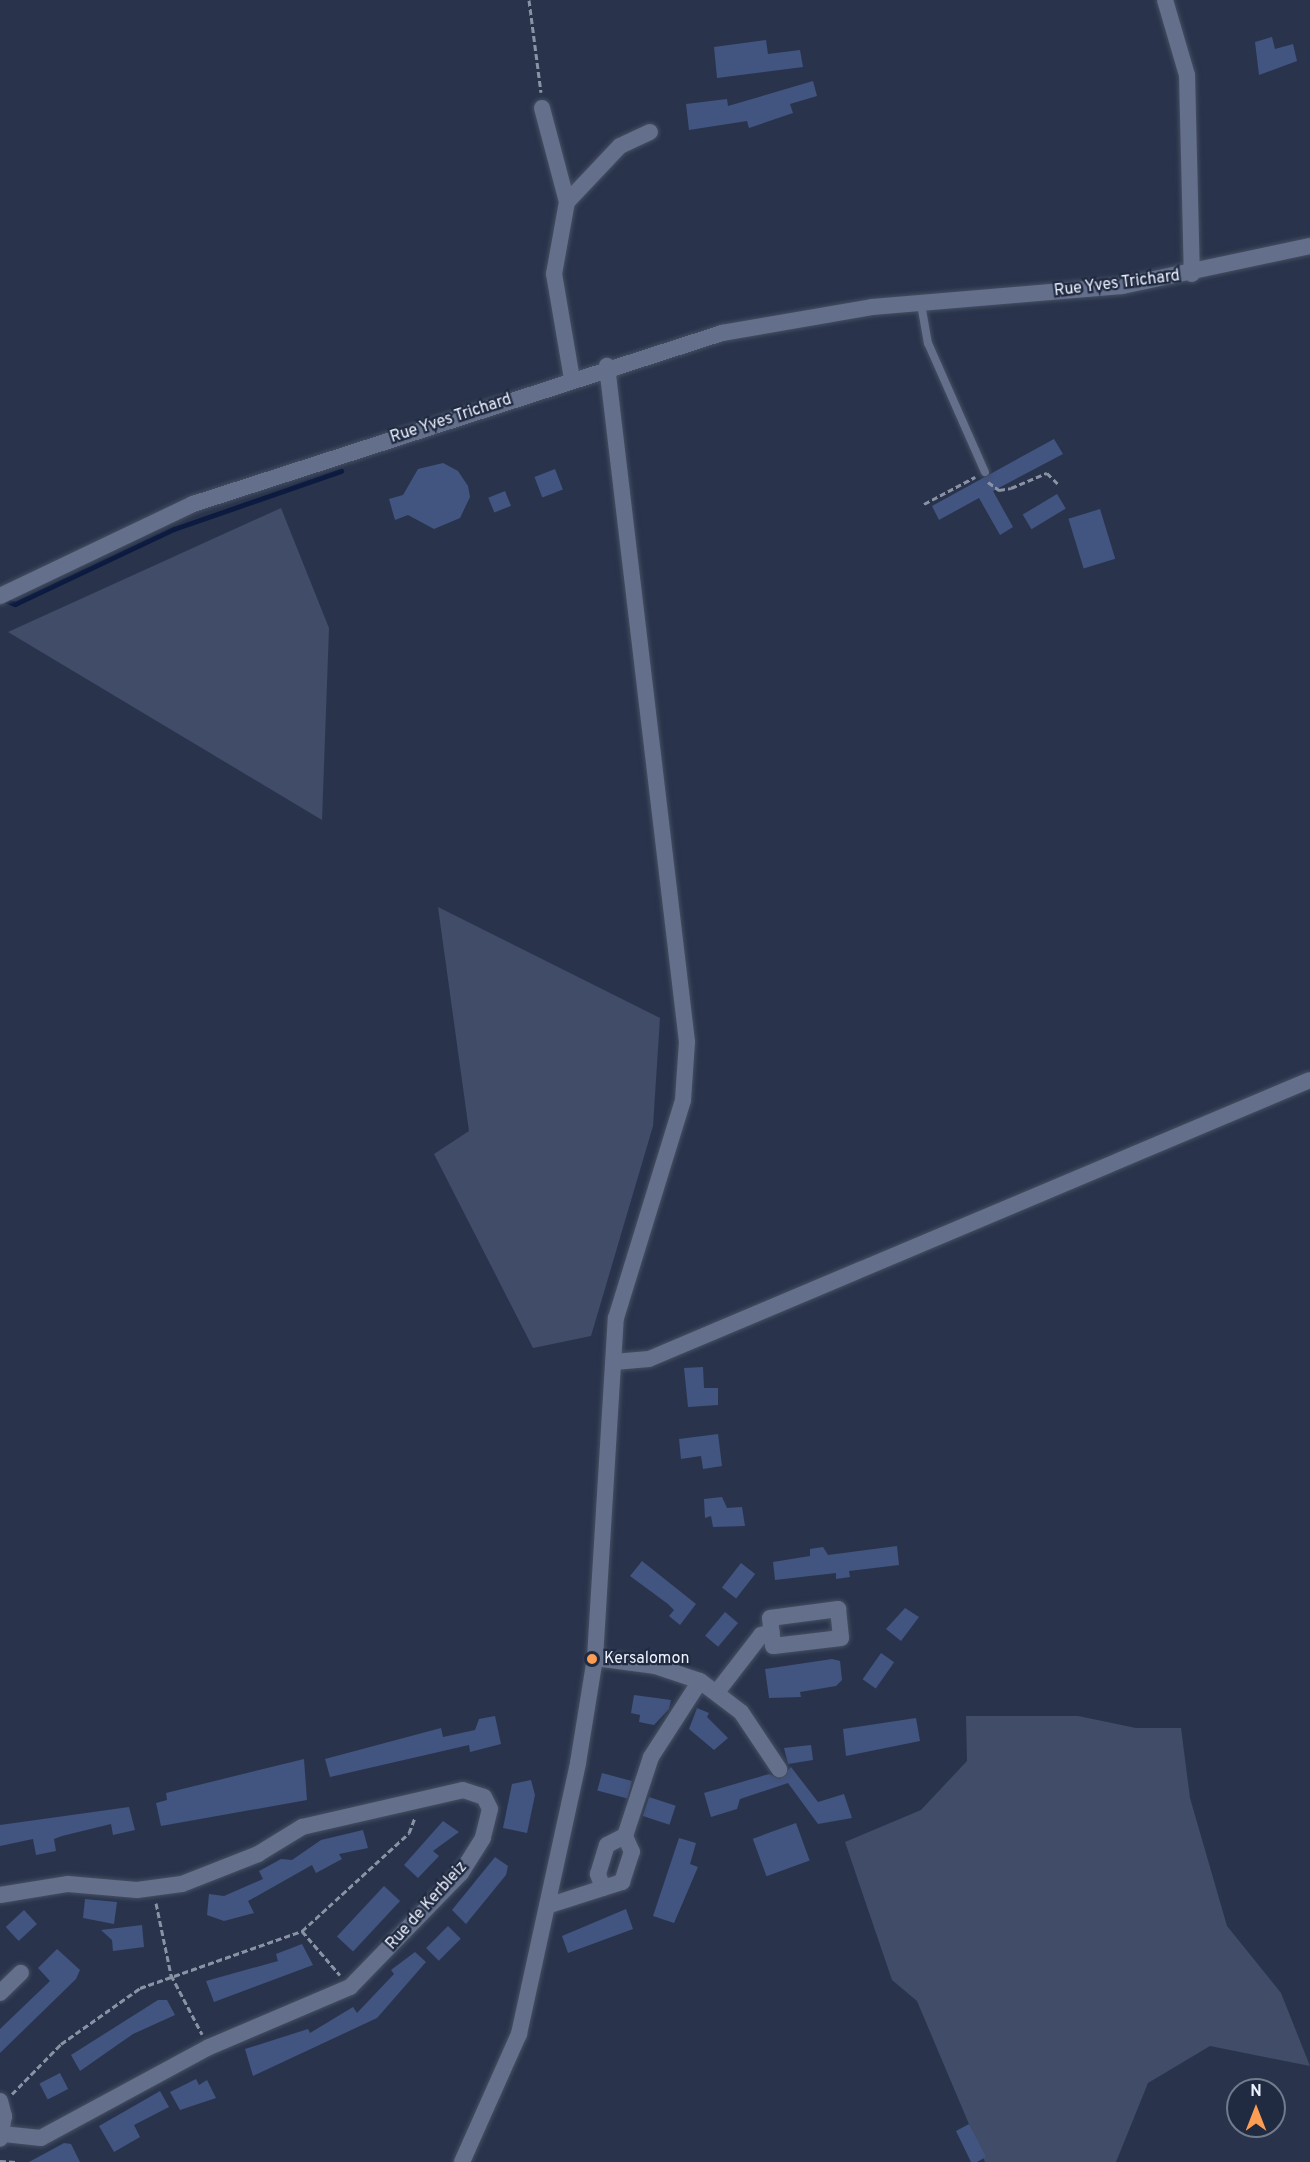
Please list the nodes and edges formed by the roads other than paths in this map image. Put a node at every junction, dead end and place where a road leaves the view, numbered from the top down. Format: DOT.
graph roads {
  1 [pos="1165,0"];
  2 [pos="542,108"];
  3 [pos="650,132"];
  4 [pos="567,202"];
  5 [pos="1310,246"];
  6 [pos="1192,274"];
  7 [pos="921,304"];
  8 [pos="607,366"];
  9 [pos="572,379"];
  10 [pos="985,472"];
  11 [pos="0,596"];
  12 [pos="1310,1080"];
  13 [pos="614,1362"];
  14 [pos="772,1632"];
  15 [pos="596,1658"];
  16 [pos="700,1681"];
  17 [pos="717,1692"];
  18 [pos="779,1768"];
  19 [pos="625,1836"];
  20 [pos="603,1888"];
  21 [pos="0,1895"];
  22 [pos="547,1906"];
  23 [pos="21,1973"];
  24 [pos="0,1993"];
  25 [pos="4,2099"];
  26 [pos="2,2137"];
  27 [pos="462,2162"];
  1 -- 6 [label="street"];
  2 -- 4 [label="street"];
  3 -- 4 [label="street"];
  4 -- 9 [label="street"];
  5 -- 6 [label="street, Rue Yves Trichard"];
  6 -- 7 [label="street, Rue Yves Trichard"];
  7 -- 8 [label="street, Rue Yves Trichard"];
  7 -- 10 [label="lane"];
  8 -- 9 [label="street, Rue Yves Trichard"];
  8 -- 13 [label="street"];
  9 -- 11 [label="street, Rue Yves Trichard"];
  12 -- 13 [label="street"];
  13 -- 15 [label="street"];
  14 -- 17 [label="street"];
  15 -- 16 [label="street"];
  15 -- 22 [label="street"];
  16 -- 17 [label="street"];
  16 -- 19 [label="street"];
  17 -- 18 [label="street"];
  19 -- 20 [label="street"];
  19 -- 20 [label="street"];
  20 -- 22 [label="street"];
  21 -- 26 [label="street, Rue de Kerbleiz"];
  22 -- 27 [label="street"];
  23 -- 24 [label="street"];
  25 -- 26 [label="street, Rue de Kerbleiz"];
}
